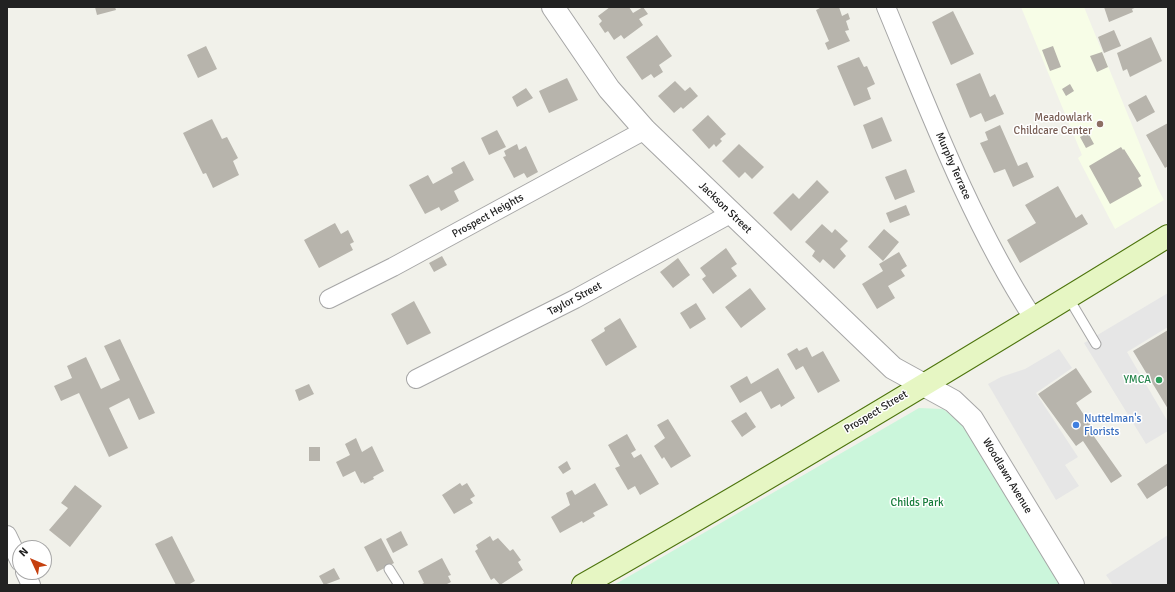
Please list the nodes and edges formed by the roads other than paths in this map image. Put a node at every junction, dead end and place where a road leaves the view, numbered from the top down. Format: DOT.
graph roads {
  1 [pos="553,7"];
  2 [pos="886,7"];
  3 [pos="645,130"];
  4 [pos="730,214"];
  5 [pos="1168,236"];
  6 [pos="1068,297"];
  7 [pos="329,299"];
  8 [pos="1033,318"];
  9 [pos="1096,344"];
  10 [pos="416,379"];
  11 [pos="922,384"];
  12 [pos="7,535"];
  13 [pos="12,545"];
  14 [pos="389,569"];
  15 [pos="399,585"];
  16 [pos="583,585"];
  17 [pos="1073,585"];
  1 -- 3 [label="street, Jackson Street"];
  2 -- 8 [label="street, Murphy Terrace"];
  3 -- 4 [label="street, Jackson Street"];
  3 -- 7 [label="street, Prospect Heights"];
  4 -- 10 [label="street, Taylor Street"];
  4 -- 11 [label="street, Jackson Street"];
  5 -- 6 [label="main road, Prospect Street"];
  6 -- 8 [label="main road, Prospect Street"];
  6 -- 9 [label="lane"];
  8 -- 11 [label="main road, Prospect Street"];
  11 -- 16 [label="main road, Prospect Street"];
  11 -- 17 [label="street, Woodlawn Avenue"];
  12 -- 13 [label="street"];
  14 -- 15 [label="lane"];
}
